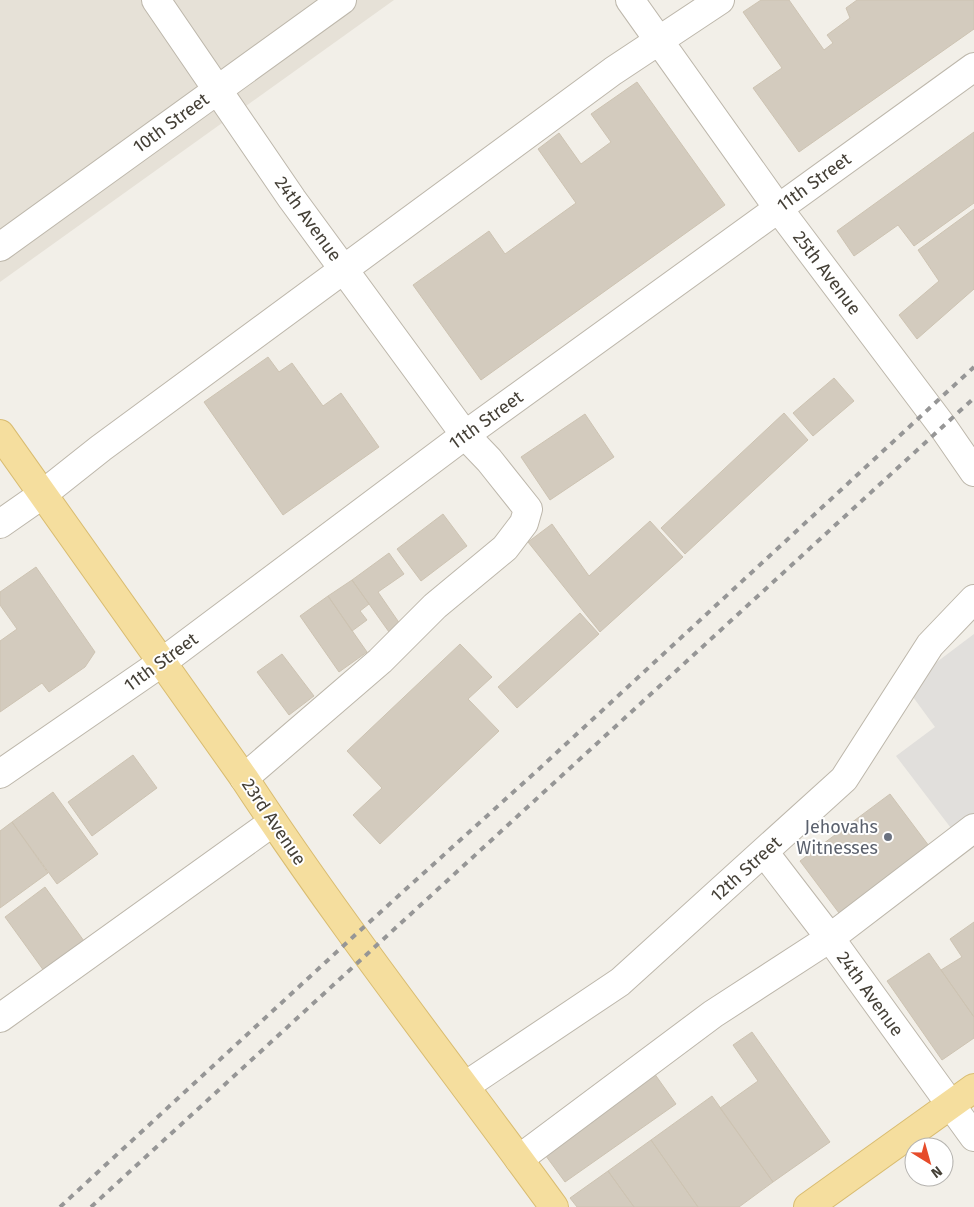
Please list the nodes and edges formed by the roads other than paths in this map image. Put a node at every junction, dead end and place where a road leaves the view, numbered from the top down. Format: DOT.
graph roads {
  1 [pos="156,0"];
  2 [pos="342,0"];
  3 [pos="630,0"];
  4 [pos="720,0"];
  5 [pos="659,41"];
  6 [pos="974,67"];
  7 [pos="217,89"];
  8 [pos="778,208"];
  9 [pos="0,246"];
  10 [pos="344,269"];
  11 [pos="0,434"];
  12 [pos="465,435"];
  13 [pos="974,472"];
  14 [pos="43,494"];
  15 [pos="0,524"];
  16 [pos="974,599"];
  17 [pos="161,663"];
  18 [pos="0,774"];
  19 [pos="244,778"];
  20 [pos="273,822"];
  21 [pos="974,828"];
  22 [pos="764,852"];
  23 [pos="830,938"];
  24 [pos="0,1018"];
  25 [pos="465,1086"];
  26 [pos="974,1088"];
  27 [pos="951,1105"];
  28 [pos="974,1137"];
  29 [pos="519,1159"];
  30 [pos="554,1207"];
  31 [pos="808,1207"];
  1 -- 7 [label="street, 24th Avenue"];
  2 -- 7 [label="street, 10th Street"];
  3 -- 5 [label="street, 25th Avenue"];
  4 -- 5 [label="street"];
  5 -- 8 [label="street, 25th Avenue"];
  5 -- 10 [label="street"];
  6 -- 8 [label="street, 11th Street"];
  7 -- 9 [label="street, 10th Street"];
  7 -- 10 [label="street, 24th Avenue"];
  8 -- 12 [label="street, 11th Street"];
  8 -- 13 [label="street, 25th Avenue"];
  10 -- 12 [label="street, 24th Avenue"];
  10 -- 14 [label="street"];
  11 -- 14 [label="main road, 23rd Avenue"];
  12 -- 17 [label="street, 11th Street"];
  12 -- 19 [label="street, 24th Avenue"];
  14 -- 15 [label="street"];
  14 -- 17 [label="main road, 23rd Avenue"];
  16 -- 22 [label="street, 12th Street"];
  17 -- 18 [label="street, 11th Street"];
  17 -- 19 [label="main road, 23rd Avenue"];
  19 -- 20 [label="main road, 23rd Avenue"];
  20 -- 24 [label="street"];
  20 -- 25 [label="main road, 23rd Avenue"];
  21 -- 23 [label="street"];
  22 -- 23 [label="street, 24th Avenue"];
  22 -- 25 [label="street, 12th Street"];
  23 -- 27 [label="street, 24th Avenue"];
  23 -- 29 [label="street"];
  25 -- 29 [label="main road, 23rd Avenue"];
  26 -- 27 [label="main road"];
  27 -- 28 [label="street, 24th Avenue"];
  27 -- 31 [label="main road"];
  29 -- 30 [label="main road, 23rd Avenue"];
}
